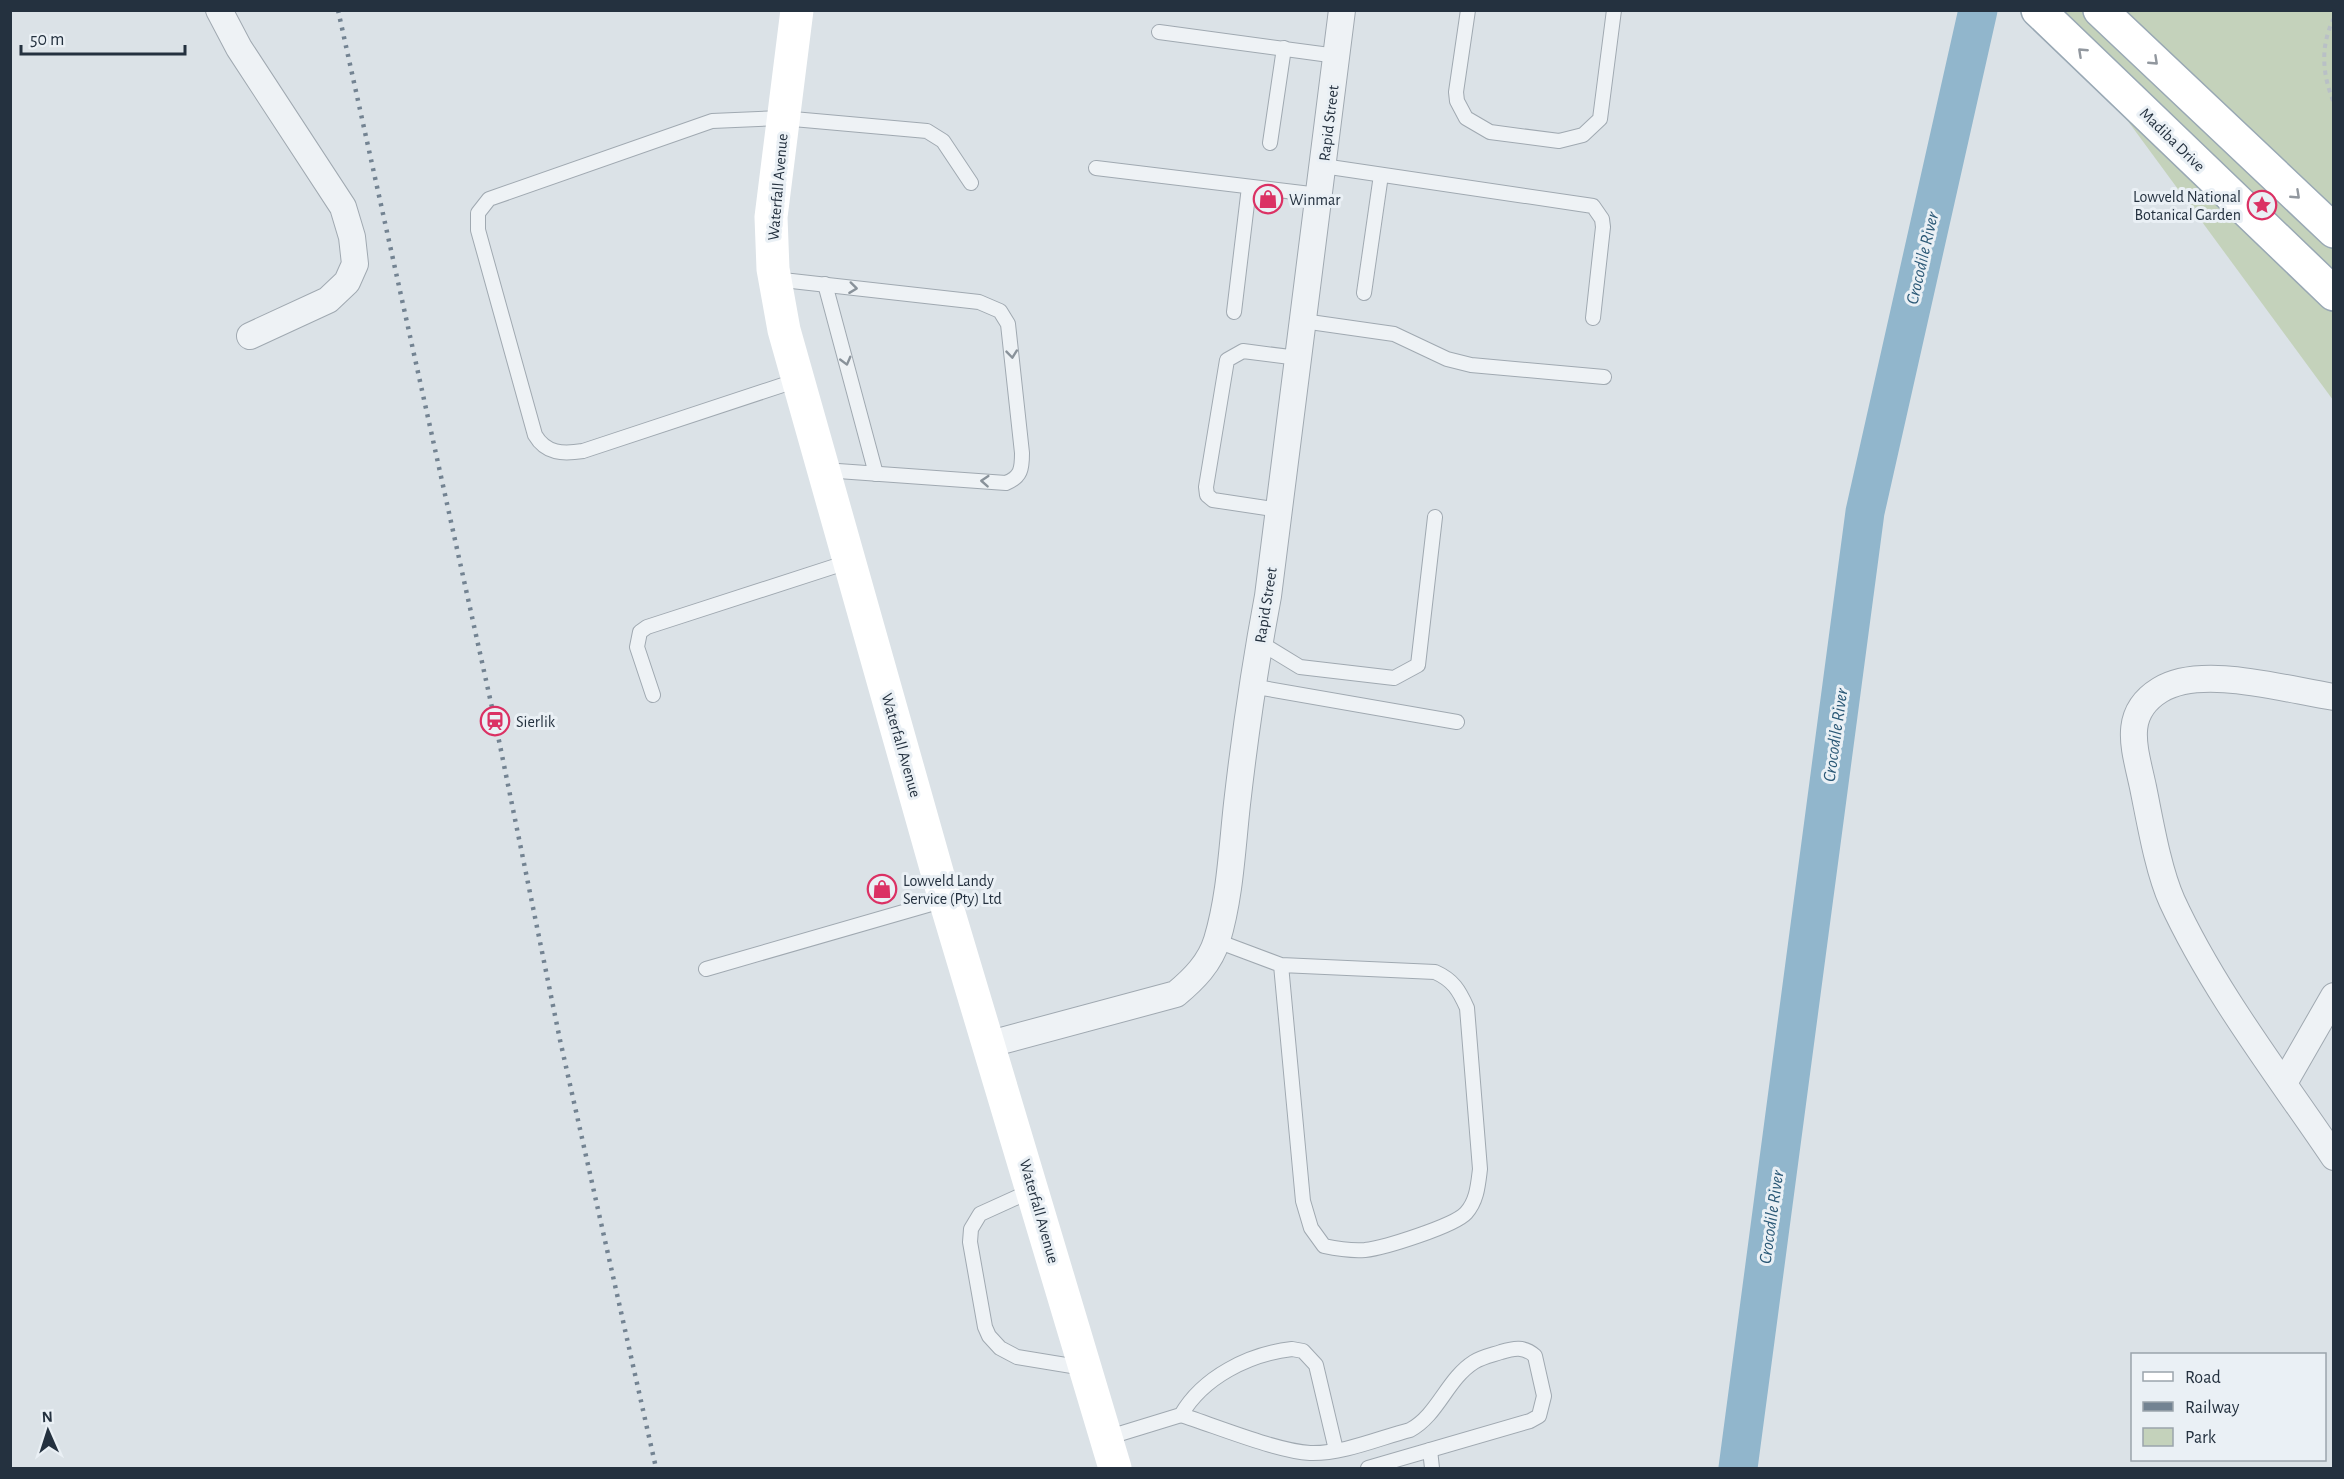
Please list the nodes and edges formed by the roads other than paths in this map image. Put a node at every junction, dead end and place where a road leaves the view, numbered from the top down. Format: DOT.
graph roads {
  1 [pos="219,10"];
  2 [pos="797,10"];
  3 [pos="1342,10"];
  4 [pos="1468,10"];
  5 [pos="1614,10"];
  6 [pos="2038,10"];
  7 [pos="2106,16"];
  8 [pos="1159,32"];
  9 [pos="1284,48"];
  10 [pos="1336,56"];
  11 [pos="783,118"];
  12 [pos="1270,143"];
  13 [pos="1323,166"];
  14 [pos="1096,168"];
  15 [pos="1381,175"];
  16 [pos="971,183"];
  17 [pos="1249,187"];
  18 [pos="1319,195"];
  19 [pos="2334,231"];
  20 [pos="774,279"];
  21 [pos="825,284"];
  22 [pos="1364,294"];
  23 [pos="2334,294"];
  24 [pos="1234,312"];
  25 [pos="1593,318"];
  26 [pos="1303,321"];
  27 [pos="250,336"];
  28 [pos="1298,358"];
  29 [pos="1604,377"];
  30 [pos="798,380"];
  31 [pos="824,470"];
  32 [pos="876,474"];
  33 [pos="1279,510"];
  34 [pos="1435,517"];
  35 [pos="850,561"];
  36 [pos="1259,642"];
  37 [pos="1251,686"];
  38 [pos="653,695"];
  39 [pos="2334,697"];
  40 [pos="1457,722"];
  41 [pos="945,900"];
  42 [pos="1217,941"];
  43 [pos="1281,966"];
  44 [pos="706,969"];
  45 [pos="2334,996"];
  46 [pos="990,1044"];
  47 [pos="2284,1083"];
  48 [pos="2334,1157"];
  49 [pos="1033,1190"];
  50 [pos="1086,1368"];
  51 [pos="1181,1415"];
  52 [pos="1336,1450"];
  53 [pos="1430,1450"];
  54 [pos="1111,1453"];
  55 [pos="1368,1468"];
  56 [pos="1432,1468"];
  1 -- 27 [label="street"];
  2 -- 11 [label="street, Waterfall Avenue"];
  3 -- 10 [label="street, Rapid Street"];
  4 -- 5 [label="lane"];
  23 -- 6 [label="street, Madiba Drive, one-way"];
  7 -- 19 [label="street, one-way"];
  8 -- 9 [label="lane"];
  9 -- 10 [label="lane"];
  9 -- 12 [label="lane"];
  10 -- 13 [label="street, Rapid Street"];
  11 -- 16 [label="lane"];
  11 -- 20 [label="street, Waterfall Avenue"];
  11 -- 30 [label="lane"];
  13 -- 15 [label="lane"];
  13 -- 18 [label="street, Rapid Street"];
  14 -- 17 [label="lane"];
  15 -- 22 [label="lane"];
  15 -- 25 [label="lane"];
  17 -- 18 [label="lane"];
  17 -- 24 [label="lane"];
  18 -- 26 [label="street, Rapid Street"];
  20 -- 21 [label="lane"];
  20 -- 30 [label="street, Waterfall Avenue"];
  21 -- 32 [label="lane, one-way"];
  21 -- 32 [label="lane, one-way"];
  26 -- 28 [label="street, Rapid Street"];
  26 -- 29 [label="lane"];
  28 -- 33 [label="street, Rapid Street"];
  28 -- 33 [label="lane"];
  30 -- 31 [label="street, Waterfall Avenue"];
  31 -- 32 [label="lane"];
  31 -- 35 [label="street, Waterfall Avenue"];
  33 -- 36 [label="street, Rapid Street"];
  34 -- 36 [label="lane"];
  35 -- 38 [label="lane"];
  35 -- 41 [label="street, Waterfall Avenue"];
  36 -- 37 [label="street, Rapid Street"];
  37 -- 40 [label="lane"];
  37 -- 42 [label="street, Rapid Street"];
  39 -- 47 [label="street"];
  41 -- 44 [label="lane"];
  41 -- 46 [label="street, Waterfall Avenue"];
  42 -- 43 [label="lane"];
  42 -- 46 [label="street, Rapid Street"];
  43 -- 43 [label="lane"];
  45 -- 47 [label="street"];
  46 -- 49 [label="street, Waterfall Avenue"];
  47 -- 48 [label="street"];
  49 -- 50 [label="street, Waterfall Avenue"];
  49 -- 50 [label="lane"];
  50 -- 54 [label="street, Waterfall Avenue"];
  51 -- 52 [label="lane"];
  51 -- 52 [label="lane"];
  51 -- 54 [label="lane"];
  52 -- 53 [label="lane"];
  53 -- 55 [label="lane"];
  53 -- 56 [label="lane"];
}
